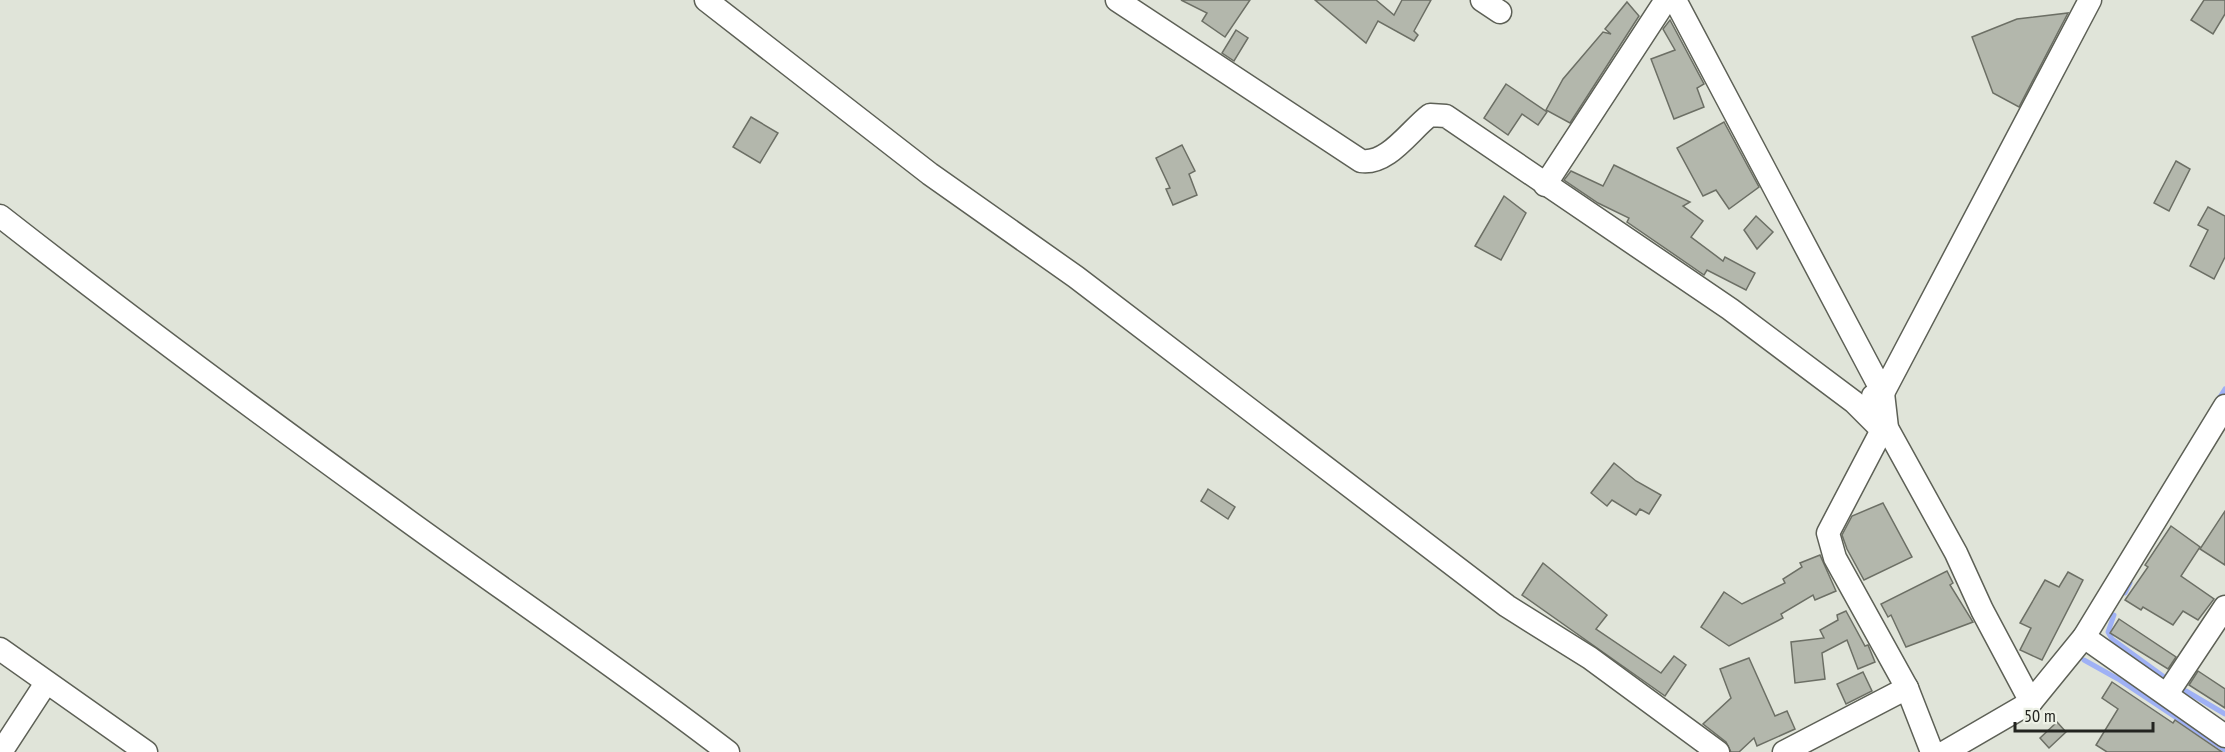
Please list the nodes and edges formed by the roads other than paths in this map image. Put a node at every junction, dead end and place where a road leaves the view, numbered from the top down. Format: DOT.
graph roads {
  1 [pos="706,0"];
  2 [pos="1117,0"];
  3 [pos="1666,0"];
  4 [pos="1675,0"];
  5 [pos="2090,0"];
  6 [pos="1545,185"];
  7 [pos="0,216"];
  8 [pos="1883,393"];
  9 [pos="1854,402"];
  10 [pos="2225,406"];
  11 [pos="1884,429"];
  12 [pos="2225,607"];
  13 [pos="2084,637"];
  14 [pos="0,648"];
  15 [pos="46,683"];
  16 [pos="1907,688"];
  17 [pos="2167,694"];
  18 [pos="2031,702"];
  19 [pos="2225,736"];
  20 [pos="1,752"];
  21 [pos="146,752"];
  22 [pos="728,752"];
  23 [pos="1718,752"];
  24 [pos="1784,752"];
  25 [pos="1932,752"];
  26 [pos="1945,752"];
  1 -- 23 [label="street"];
  2 -- 6 [label="street"];
  3 -- 6 [label="street"];
  4 -- 8 [label="street"];
  5 -- 8 [label="street"];
  6 -- 9 [label="street"];
  7 -- 22 [label="street"];
  8 -- 9 [label="street"];
  8 -- 11 [label="street"];
  9 -- 11 [label="street"];
  10 -- 13 [label="street"];
  11 -- 16 [label="street"];
  11 -- 18 [label="street"];
  12 -- 17 [label="street"];
  13 -- 17 [label="street"];
  13 -- 18 [label="street"];
  14 -- 15 [label="street"];
  15 -- 20 [label="street"];
  15 -- 21 [label="street"];
  16 -- 24 [label="street"];
  16 -- 25 [label="street"];
  17 -- 19 [label="street"];
  18 -- 26 [label="street"];
}
